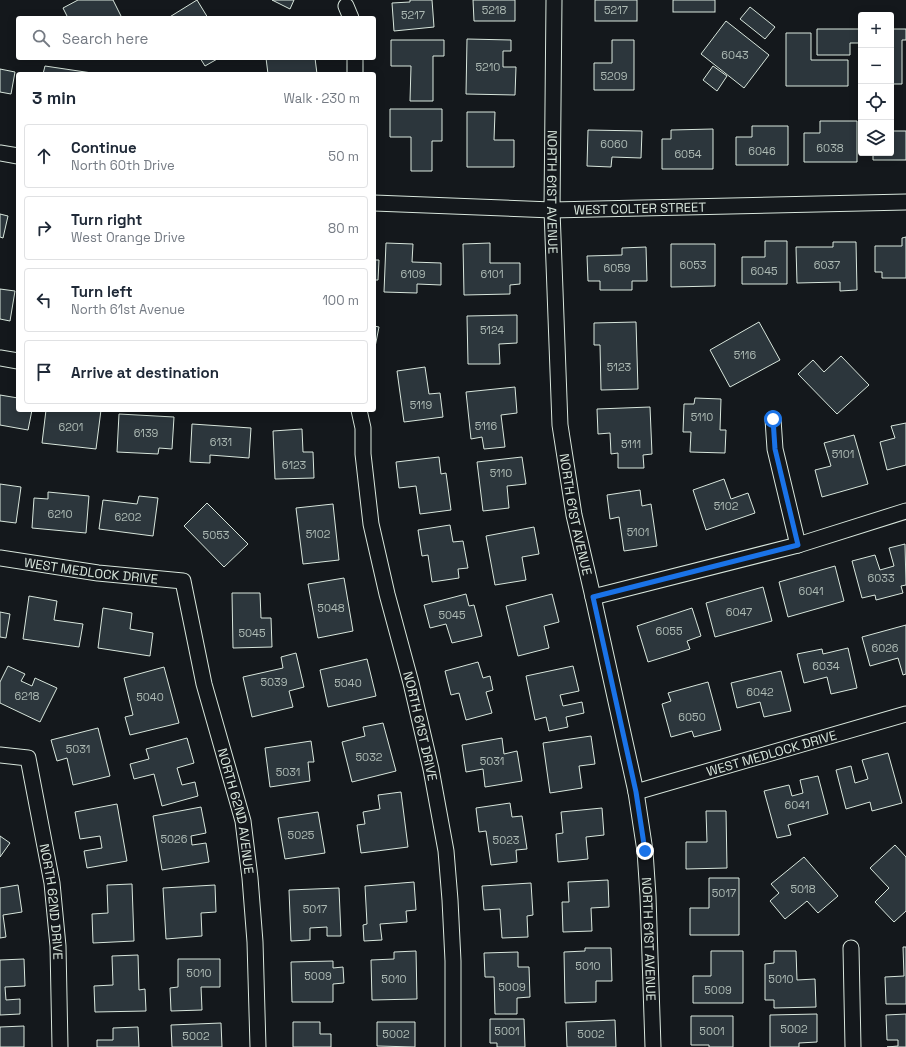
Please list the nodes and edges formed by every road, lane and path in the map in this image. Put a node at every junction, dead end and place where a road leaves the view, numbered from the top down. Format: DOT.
graph roads {
  1 [pos="554,0"];
  2 [pos="354,60"];
  3 [pos="355,72"];
  4 [pos="0,153"];
  5 [pos="16,156"];
  6 [pos="906,202"];
  7 [pos="376,203"];
  8 [pos="552,210"];
  9 [pos="0,358"];
  10 [pos="16,361"];
  11 [pos="359,412"];
  12 [pos="773,419"];
  13 [pos="906,511"];
  14 [pos="798,545"];
  15 [pos="0,558"];
  16 [pos="183,580"];
  17 [pos="593,597"];
  18 [pos="906,714"];
  19 [pos="0,755"];
  20 [pos="636,792"];
  21 [pos="851,948"];
  22 [pos="60,1047"];
  23 [pos="258,1047"];
  24 [pos="453,1047"];
  25 [pos="653,1047"];
  26 [pos="853,1047"];
  1 -- 8 [label="street, NORTH 61ST AVENUE"];
  2 -- 3 [label="street"];
  4 -- 5 [label="street"];
  6 -- 8 [label="street, WEST COLTER STREET"];
  7 -- 8 [label="street, WEST COLTER STREET"];
  8 -- 17 [label="street, NORTH 61ST AVENUE"];
  9 -- 10 [label="street"];
  11 -- 24 [label="street, NORTH 61ST DRIVE"];
  12 -- 14 [label="street"];
  13 -- 14 [label="street"];
  14 -- 17 [label="street"];
  15 -- 16 [label="street, WEST MEDLOCK DRIVE"];
  16 -- 23 [label="street, NORTH 62ND AVENUE"];
  17 -- 20 [label="street, NORTH 61ST AVENUE"];
  18 -- 20 [label="street, WEST MEDLOCK DRIVE"];
  19 -- 22 [label="street, NORTH 62ND DRIVE"];
  20 -- 25 [label="street, NORTH 61ST AVENUE"];
  21 -- 26 [label="street"];
}
